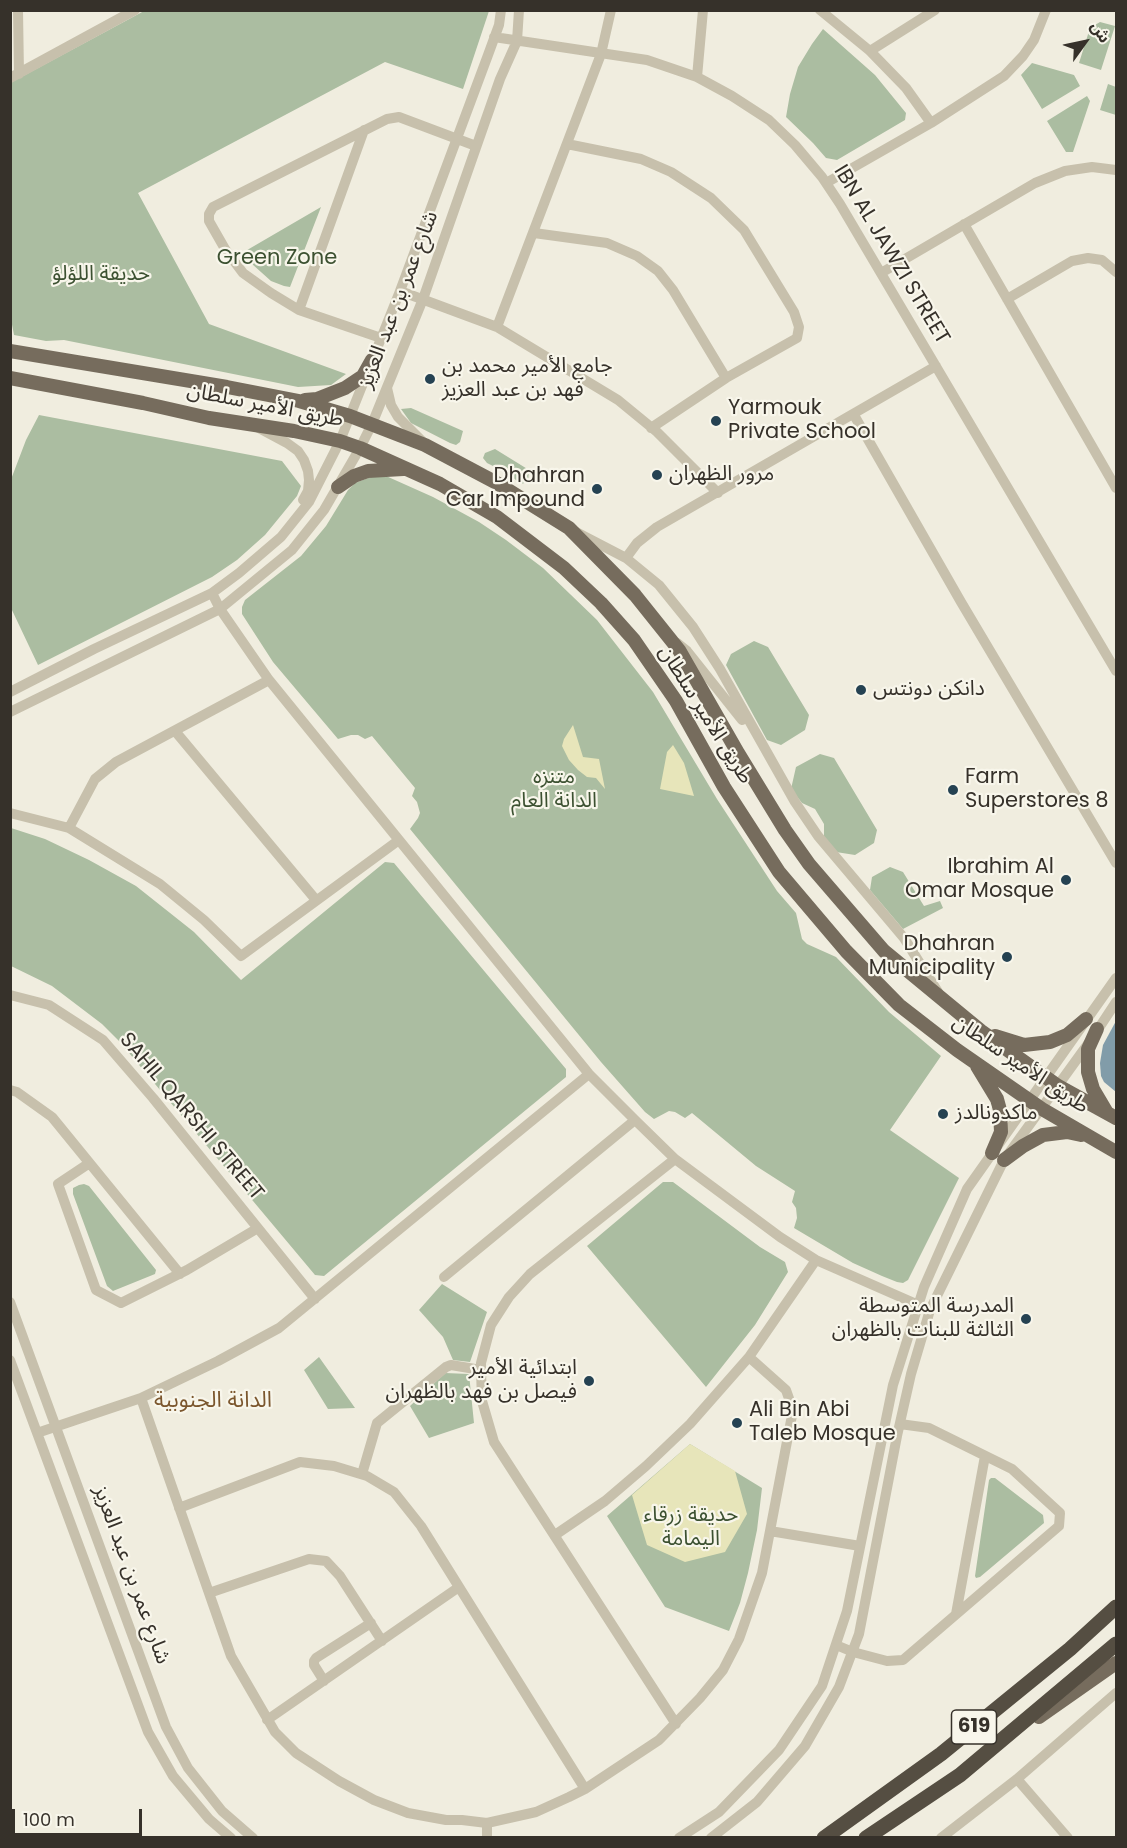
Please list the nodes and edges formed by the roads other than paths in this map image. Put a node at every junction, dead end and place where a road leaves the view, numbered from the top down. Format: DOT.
graph roads {
  1 [pos="18,10"];
  2 [pos="135,10"];
  3 [pos="501,10"];
  4 [pos="519,10"];
  5 [pos="611,10"];
  6 [pos="703,10"];
  7 [pos="820,10"];
  8 [pos="935,10"];
  9 [pos="1046,10"];
  10 [pos="495,37"];
  11 [pos="517,41"];
  12 [pos="870,51"];
  13 [pos="601,54"];
  14 [pos="15,76"];
  15 [pos="697,77"];
  16 [pos="931,123"];
  17 [pos="364,130"];
  18 [pos="456,138"];
  19 [pos="567,144"];
  20 [pos="476,146"];
  21 [pos="1116,170"];
  22 [pos="826,183"];
  23 [pos="964,224"];
  24 [pos="534,232"];
  25 [pos="1116,272"];
  26 [pos="881,273"];
  27 [pos="400,291"];
  28 [pos="423,299"];
  29 [pos="1007,299"];
  30 [pos="300,310"];
  31 [pos="497,327"];
  32 [pos="381,338"];
  33 [pos="10,351"];
  34 [pos="372,360"];
  35 [pos="936,366"];
  36 [pos="10,378"];
  37 [pos="726,378"];
  38 [pos="387,387"];
  39 [pos="299,401"];
  40 [pos="854,415"];
  41 [pos="350,416"];
  42 [pos="254,424"];
  43 [pos="372,424"];
  44 [pos="651,428"];
  45 [pos="340,441"];
  46 [pos="426,445"];
  47 [pos="360,448"];
  48 [pos="406,468"];
  49 [pos="338,487"];
  50 [pos="1116,488"];
  51 [pos="718,493"];
  52 [pos="292,524"];
  53 [pos="569,528"];
  54 [pos="626,558"];
  55 [pos="212,592"];
  56 [pos="220,609"];
  57 [pos="671,639"];
  58 [pos="1116,671"];
  59 [pos="269,680"];
  60 [pos="10,692"];
  61 [pos="10,712"];
  62 [pos="176,731"];
  63 [pos="763,746"];
  64 [pos="10,813"];
  65 [pos="69,828"];
  66 [pos="399,840"];
  67 [pos="1116,863"];
  68 [pos="316,900"];
  69 [pos="1116,978"];
  70 [pos="10,995"];
  71 [pos="942,1001"];
  72 [pos="1116,1002"];
  73 [pos="1086,1019"];
  74 [pos="1097,1029"];
  75 [pos="981,1031"];
  76 [pos="974,1062"];
  77 [pos="589,1074"];
  78 [pos="1046,1077"];
  79 [pos="1058,1086"];
  80 [pos="10,1090"];
  81 [pos="1030,1100"];
  82 [pos="1042,1109"];
  83 [pos="1112,1115"];
  84 [pos="635,1120"];
  85 [pos="1095,1139"];
  86 [pos="1116,1152"];
  87 [pos="998,1157"];
  88 [pos="675,1159"];
  89 [pos="88,1164"];
  90 [pos="258,1227"];
  91 [pos="816,1260"];
  92 [pos="180,1274"];
  93 [pos="444,1277"];
  94 [pos="315,1299"];
  95 [pos="10,1302"];
  96 [pos="917,1305"];
  97 [pos="930,1310"];
  98 [pos="749,1357"];
  99 [pos="10,1360"];
  100 [pos="481,1370"];
  101 [pos="141,1398"];
  102 [pos="900,1424"];
  103 [pos="56,1426"];
  104 [pos="37,1432"];
  105 [pos="985,1456"];
  106 [pos="362,1474"];
  107 [pos="179,1508"];
  108 [pos="770,1531"];
  109 [pos="555,1535"];
  110 [pos="860,1546"];
  111 [pos="459,1587"];
  112 [pos="209,1593"];
  113 [pos="1116,1600"];
  114 [pos="1116,1607"];
  115 [pos="956,1614"];
  116 [pos="371,1623"];
  117 [pos="382,1641"];
  118 [pos="1116,1644"];
  119 [pos="836,1645"];
  120 [pos="1070,1649"];
  121 [pos="853,1653"];
  122 [pos="1116,1663"];
  123 [pos="324,1681"];
  124 [pos="1116,1693"];
  125 [pos="267,1720"];
  126 [pos="676,1724"];
  127 [pos="992,1748"];
  128 [pos="960,1775"];
  129 [pos="1017,1779"];
  130 [pos="585,1789"];
  131 [pos="487,1823"];
  132 [pos="231,1838"];
  133 [pos="253,1838"];
  134 [pos="487,1838"];
  135 [pos="679,1838"];
  136 [pos="711,1838"];
  137 [pos="824,1838"];
  138 [pos="866,1838"];
  139 [pos="884,1838"];
  140 [pos="941,1838"];
  141 [pos="1068,1838"];
  1 -- 14 [label="street"];
  2 -- 14 [label="street"];
  3 -- 10 [label="street"];
  4 -- 11 [label="street, شارع عمر بن عبد العزيز"];
  5 -- 13 [label="street"];
  6 -- 15 [label="street"];
  7 -- 12 [label="street"];
  8 -- 12 [label="street"];
  9 -- 16 [label="street"];
  10 -- 11 [label="street, IBN AL JAWZI STREET"];
  10 -- 18 [label="street"];
  11 -- 13 [label="street, IBN AL JAWZI STREET"];
  11 -- 20 [label="street, شارع عمر بن عبد العزيز"];
  12 -- 16 [label="street"];
  13 -- 15 [label="street, IBN AL JAWZI STREET"];
  13 -- 19 [label="street"];
  15 -- 22 [label="street, IBN AL JAWZI STREET"];
  16 -- 22 [label="street"];
  17 -- 18 [label="street"];
  17 -- 30 [label="street"];
  17 -- 30 [label="street"];
  18 -- 20 [label="street"];
  18 -- 27 [label="street"];
  19 -- 24 [label="street"];
  19 -- 37 [label="street"];
  20 -- 28 [label="street, شارع عمر بن عبد العزيز"];
  21 -- 23 [label="street"];
  22 -- 26 [label="street, IBN AL JAWZI STREET"];
  23 -- 26 [label="street"];
  23 -- 29 [label="street"];
  24 -- 31 [label="street"];
  24 -- 37 [label="street"];
  25 -- 29 [label="street"];
  26 -- 35 [label="street, IBN AL JAWZI STREET"];
  27 -- 28 [label="street"];
  27 -- 32 [label="street"];
  28 -- 31 [label="street"];
  28 -- 38 [label="street, شارع عمر بن عبد العزيز"];
  29 -- 50 [label="street"];
  30 -- 32 [label="street"];
  31 -- 44 [label="street"];
  32 -- 34 [label="street"];
  33 -- 39 [label="main road, طريق الأمير سلطان"];
  34 -- 39 [label="main road"];
  34 -- 41 [label="street"];
  35 -- 40 [label="street"];
  35 -- 58 [label="street, IBN AL JAWZI STREET"];
  36 -- 42 [label="main road, طريق الأمير سلطان"];
  37 -- 44 [label="street"];
  38 -- 43 [label="street, شارع عمر بن عبد العزيز"];
  38 -- 46 [label="street"];
  39 -- 41 [label="main road, طريق الأمير سلطان"];
  40 -- 51 [label="street"];
  40 -- 67 [label="street"];
  41 -- 43 [label="main road, طريق الأمير سلطان"];
  41 -- 45 [label="street"];
  42 -- 45 [label="main road, طريق الأمير سلطان"];
  42 -- 52 [label="street"];
  43 -- 46 [label="main road, طريق الأمير سلطان"];
  43 -- 47 [label="street, شارع عمر بن عبد العزيز"];
  44 -- 51 [label="street"];
  45 -- 47 [label="main road, طريق الأمير سلطان"];
  45 -- 52 [label="street"];
  46 -- 53 [label="main road, طريق الأمير سلطان"];
  47 -- 48 [label="main road, طريق الأمير سلطان"];
  47 -- 49 [label="street, شارع عمر بن عبد العزيز"];
  48 -- 49 [label="main road"];
  48 -- 76 [label="main road, طريق الأمير سلطان"];
  49 -- 56 [label="street, شارع عمر بن عبد العزيز"];
  51 -- 54 [label="street"];
  52 -- 55 [label="street"];
  53 -- 54 [label="street"];
  53 -- 57 [label="main road, طريق الأمير سلطان"];
  54 -- 63 [label="street"];
  55 -- 56 [label="street"];
  55 -- 60 [label="street"];
  56 -- 59 [label="street"];
  56 -- 61 [label="street, شارع عمر بن عبد العزيز"];
  57 -- 63 [label="street"];
  57 -- 71 [label="main road, طريق الأمير سلطان"];
  59 -- 62 [label="street"];
  59 -- 66 [label="street"];
  62 -- 65 [label="street"];
  62 -- 68 [label="street"];
  63 -- 71 [label="street"];
  64 -- 65 [label="street"];
  65 -- 68 [label="street"];
  66 -- 68 [label="street"];
  66 -- 77 [label="street"];
  69 -- 73 [label="street"];
  70 -- 90 [label="street, SAHIL QARSHI STREET"];
  71 -- 75 [label="main road, طريق الأمير سلطان"];
  72 -- 74 [label="street"];
  73 -- 75 [label="main road"];
  73 -- 78 [label="street"];
  74 -- 79 [label="street"];
  74 -- 83 [label="main road"];
  75 -- 78 [label="main road, طريق الأمير سلطان"];
  76 -- 81 [label="main road, طريق الأمير سلطان"];
  76 -- 87 [label="main road"];
  77 -- 84 [label="street"];
  77 -- 94 [label="street"];
  78 -- 79 [label="main road, طريق الأمير سلطان"];
  78 -- 81 [label="street"];
  79 -- 82 [label="street"];
  79 -- 83 [label="main road, طريق الأمير سلطان"];
  80 -- 89 [label="street"];
  81 -- 82 [label="main road, طريق الأمير سلطان"];
  81 -- 87 [label="street"];
  82 -- 85 [label="main road, طريق الأمير سلطان"];
  82 -- 87 [label="street"];
  84 -- 88 [label="street"];
  84 -- 93 [label="street"];
  85 -- 86 [label="main road, طريق الأمير سلطان"];
  85 -- 87 [label="main road"];
  87 -- 96 [label="street"];
  87 -- 97 [label="street"];
  88 -- 91 [label="street"];
  88 -- 100 [label="street"];
  89 -- 92 [label="street"];
  89 -- 92 [label="street"];
  90 -- 92 [label="street"];
  90 -- 94 [label="street, SAHIL QARSHI STREET"];
  91 -- 96 [label="street"];
  91 -- 98 [label="street"];
  94 -- 101 [label="street"];
  95 -- 103 [label="street, شارع عمر بن عبد العزيز"];
  96 -- 97 [label="street"];
  96 -- 110 [label="street"];
  97 -- 102 [label="street"];
  98 -- 108 [label="street"];
  98 -- 109 [label="street"];
  99 -- 104 [label="street"];
  100 -- 106 [label="street"];
  100 -- 109 [label="street"];
  101 -- 103 [label="street"];
  101 -- 107 [label="street"];
  102 -- 105 [label="street"];
  102 -- 121 [label="street"];
  103 -- 104 [label="street"];
  103 -- 133 [label="street, شارع عمر بن عبد العزيز"];
  104 -- 132 [label="street"];
  105 -- 115 [label="street"];
  105 -- 115 [label="street"];
  106 -- 107 [label="street"];
  106 -- 111 [label="street"];
  107 -- 112 [label="street"];
  108 -- 110 [label="street"];
  108 -- 126 [label="street"];
  109 -- 126 [label="street"];
  110 -- 119 [label="street"];
  111 -- 117 [label="street"];
  111 -- 130 [label="street"];
  112 -- 116 [label="street"];
  112 -- 125 [label="street"];
  113 -- 120 [label="main road"];
  114 -- 120 [label="highway, 619"];
  115 -- 121 [label="street"];
  116 -- 117 [label="street"];
  116 -- 123 [label="street"];
  117 -- 123 [label="street"];
  118 -- 127 [label="highway, 619"];
  119 -- 121 [label="street"];
  119 -- 135 [label="street"];
  120 -- 137 [label="highway, 619"];
  121 -- 136 [label="street"];
  122 -- 127 [label="main road"];
  123 -- 125 [label="street"];
  124 -- 129 [label="street"];
  125 -- 131 [label="street"];
  126 -- 130 [label="street"];
  127 -- 128 [label="highway, 619"];
  128 -- 138 [label="highway, 619"];
  128 -- 139 [label="highway"];
  129 -- 140 [label="street"];
  129 -- 141 [label="street"];
  130 -- 131 [label="street"];
  131 -- 134 [label="street"];
}
